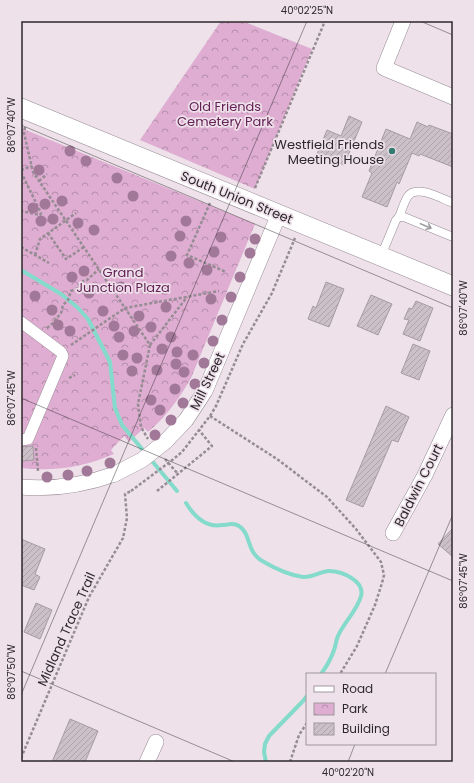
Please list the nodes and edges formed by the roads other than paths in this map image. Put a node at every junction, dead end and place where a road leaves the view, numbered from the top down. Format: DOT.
graph roads {
  1 [pos="403,21"];
  2 [pos="452,95"];
  3 [pos="26,110"];
  4 [pos="453,203"];
  5 [pos="279,214"];
  6 [pos="399,217"];
  7 [pos="453,237"];
  8 [pos="381,256"];
  9 [pos="453,286"];
  10 [pos="21,322"];
  11 [pos="453,415"];
  12 [pos="24,439"];
  13 [pos="21,487"];
  14 [pos="393,533"];
  15 [pos="156,742"];
  16 [pos="147,762"];
  1 -- 2 [label="street"];
  3 -- 5 [label="street, South Union Street"];
  4 -- 6 [label="lane"];
  5 -- 8 [label="street, South Union Street"];
  5 -- 13 [label="street, Mill Street, bridge"];
  6 -- 7 [label="lane, one-way"];
  6 -- 8 [label="lane"];
  8 -- 9 [label="street, South Union Street"];
  10 -- 12 [label="street"];
  11 -- 14 [label="street, Baldwin Court"];
  15 -- 16 [label="street"];
}
